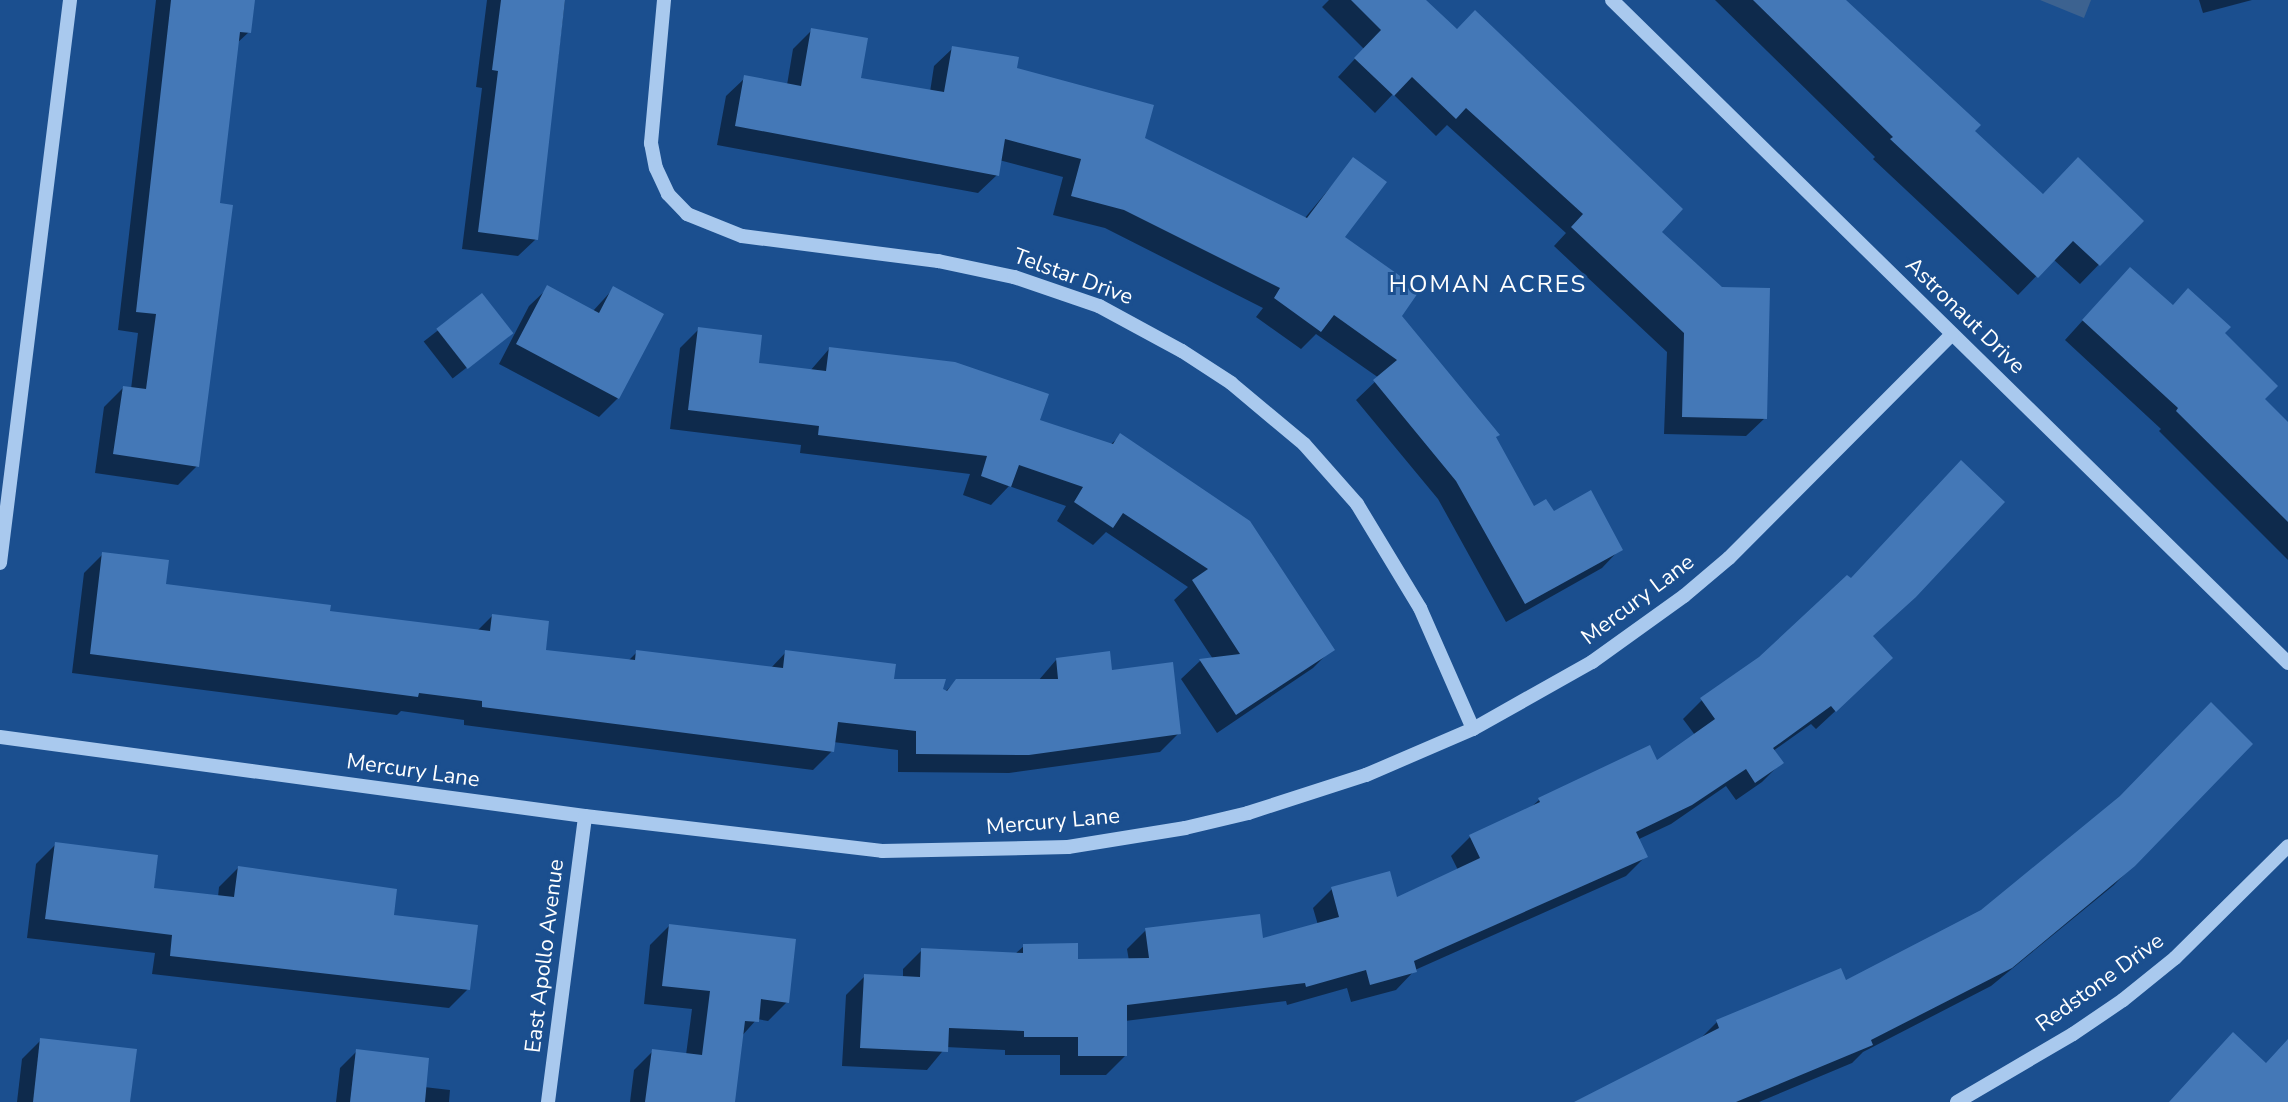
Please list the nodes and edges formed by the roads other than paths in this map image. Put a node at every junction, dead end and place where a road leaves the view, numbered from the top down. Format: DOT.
graph roads {
  1 [pos="70,0"];
  2 [pos="664,0"];
  3 [pos="1612,0"];
  4 [pos="1952,334"];
  5 [pos="0,563"];
  6 [pos="2288,663"];
  7 [pos="1473,729"];
  8 [pos="0,737"];
  9 [pos="585,816"];
  10 [pos="2288,846"];
  11 [pos="548,1102"];
  12 [pos="1957,1102"];
  1 -- 5 [label="street"];
  2 -- 7 [label="street, Telstar Drive"];
  3 -- 4 [label="street, Astronaut Drive"];
  4 -- 6 [label="street, Astronaut Drive"];
  4 -- 7 [label="street, Mercury Lane"];
  7 -- 9 [label="street, Mercury Lane"];
  8 -- 9 [label="street, Mercury Lane"];
  9 -- 11 [label="street, East Apollo Avenue"];
  10 -- 12 [label="street, Redstone Drive"];
}
